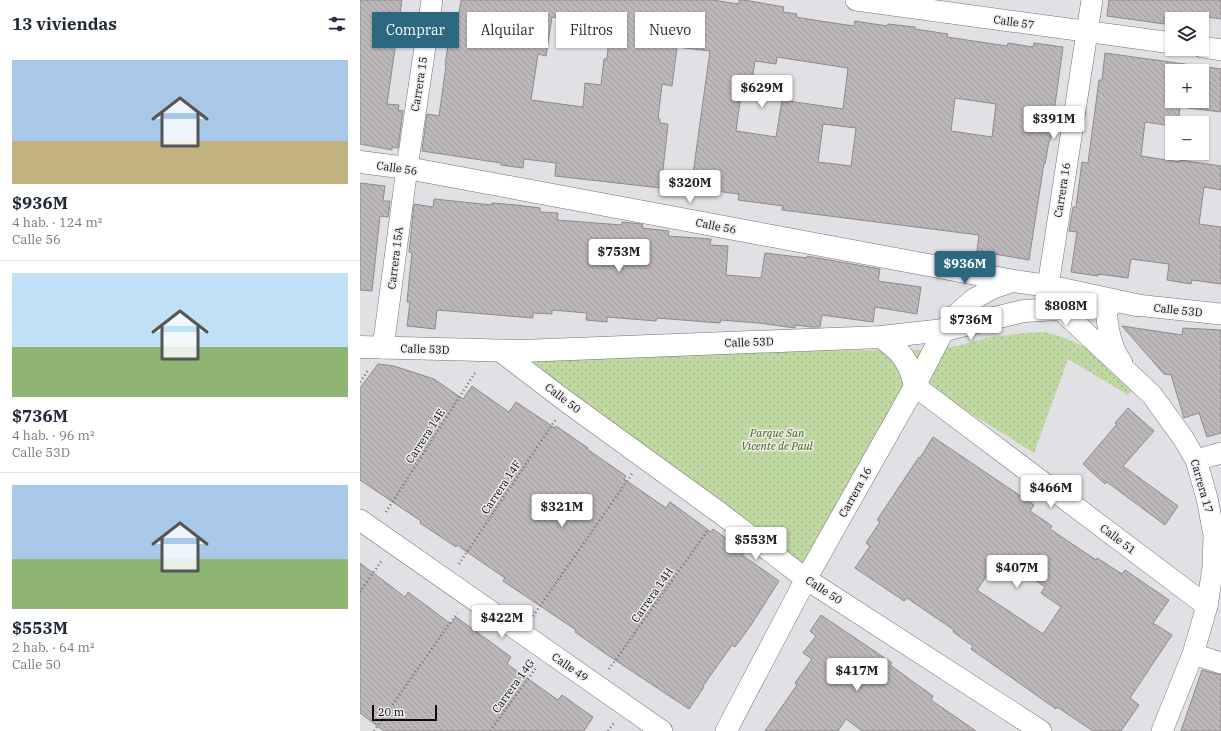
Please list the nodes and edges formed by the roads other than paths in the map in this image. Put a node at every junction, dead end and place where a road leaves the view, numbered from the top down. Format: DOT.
graph roads {
  1 [pos="432,0"];
  2 [pos="856,0"];
  3 [pos="1092,0"];
  4 [pos="1087,32"];
  5 [pos="1165,42"];
  6 [pos="1209,49"];
  7 [pos="1221,50"];
  8 [pos="360,162"];
  9 [pos="407,168"];
  10 [pos="1014,281"];
  11 [pos="1048,286"];
  12 [pos="1136,305"];
  13 [pos="1106,307"];
  14 [pos="1061,310"];
  15 [pos="1221,314"];
  16 [pos="944,330"];
  17 [pos="882,337"];
  18 [pos="360,347"];
  19 [pos="383,348"];
  20 [pos="494,351"];
  21 [pos="1130,375"];
  22 [pos="915,386"];
  23 [pos="1221,453"];
  24 [pos="1196,460"];
  25 [pos="367,525"];
  26 [pos="806,579"];
  27 [pos="1206,606"];
  28 [pos="1193,654"];
  29 [pos="1221,663"];
  30 [pos="662,731"];
  31 [pos="726,731"];
  32 [pos="1041,731"];
  33 [pos="1162,731"];
  1 -- 9 [label="street, Carrera 15"];
  2 -- 4 [label="street, Calle 57"];
  3 -- 4 [label="street, Carrera 16"];
  4 -- 5 [label="street, Calle 57"];
  4 -- 11 [label="street, Carrera 16"];
  6 -- 7 [label="street"];
  8 -- 9 [label="street, Calle 56"];
  9 -- 10 [label="street, Calle 56"];
  9 -- 19 [label="street, Carrera 15A"];
  10 -- 11 [label="street, Calle 56"];
  10 -- 16 [label="street, Carrera 16"];
  11 -- 12 [label="street, Calle 53D"];
  12 -- 13 [label="street, Calle 53D"];
  12 -- 15 [label="street, Calle 53D"];
  13 -- 14 [label="street, Calle 53D"];
  13 -- 21 [label="street, Carrera 17"];
  14 -- 16 [label="street, Calle 53D"];
  14 -- 21 [label="street, Carrera 17"];
  16 -- 17 [label="street, Calle 53D"];
  16 -- 22 [label="street, Carrera 16"];
  17 -- 20 [label="street, Calle 53D"];
  17 -- 22 [label="street"];
  18 -- 19 [label="street, Calle 53D"];
  19 -- 20 [label="street, Calle 53D"];
  20 -- 26 [label="street, Calle 50"];
  21 -- 24 [label="street, Carrera 17"];
  22 -- 26 [label="street, Carrera 16"];
  22 -- 27 [label="street, Calle 51"];
  23 -- 24 [label="street"];
  24 -- 27 [label="street, Carrera 17"];
  25 -- 30 [label="street, Calle 49"];
  26 -- 31 [label="street, Carrera 16"];
  26 -- 32 [label="street, Calle 50"];
  27 -- 28 [label="street, Carrera 17"];
  28 -- 29 [label="street"];
  28 -- 33 [label="street, Carrera 17"];
}
